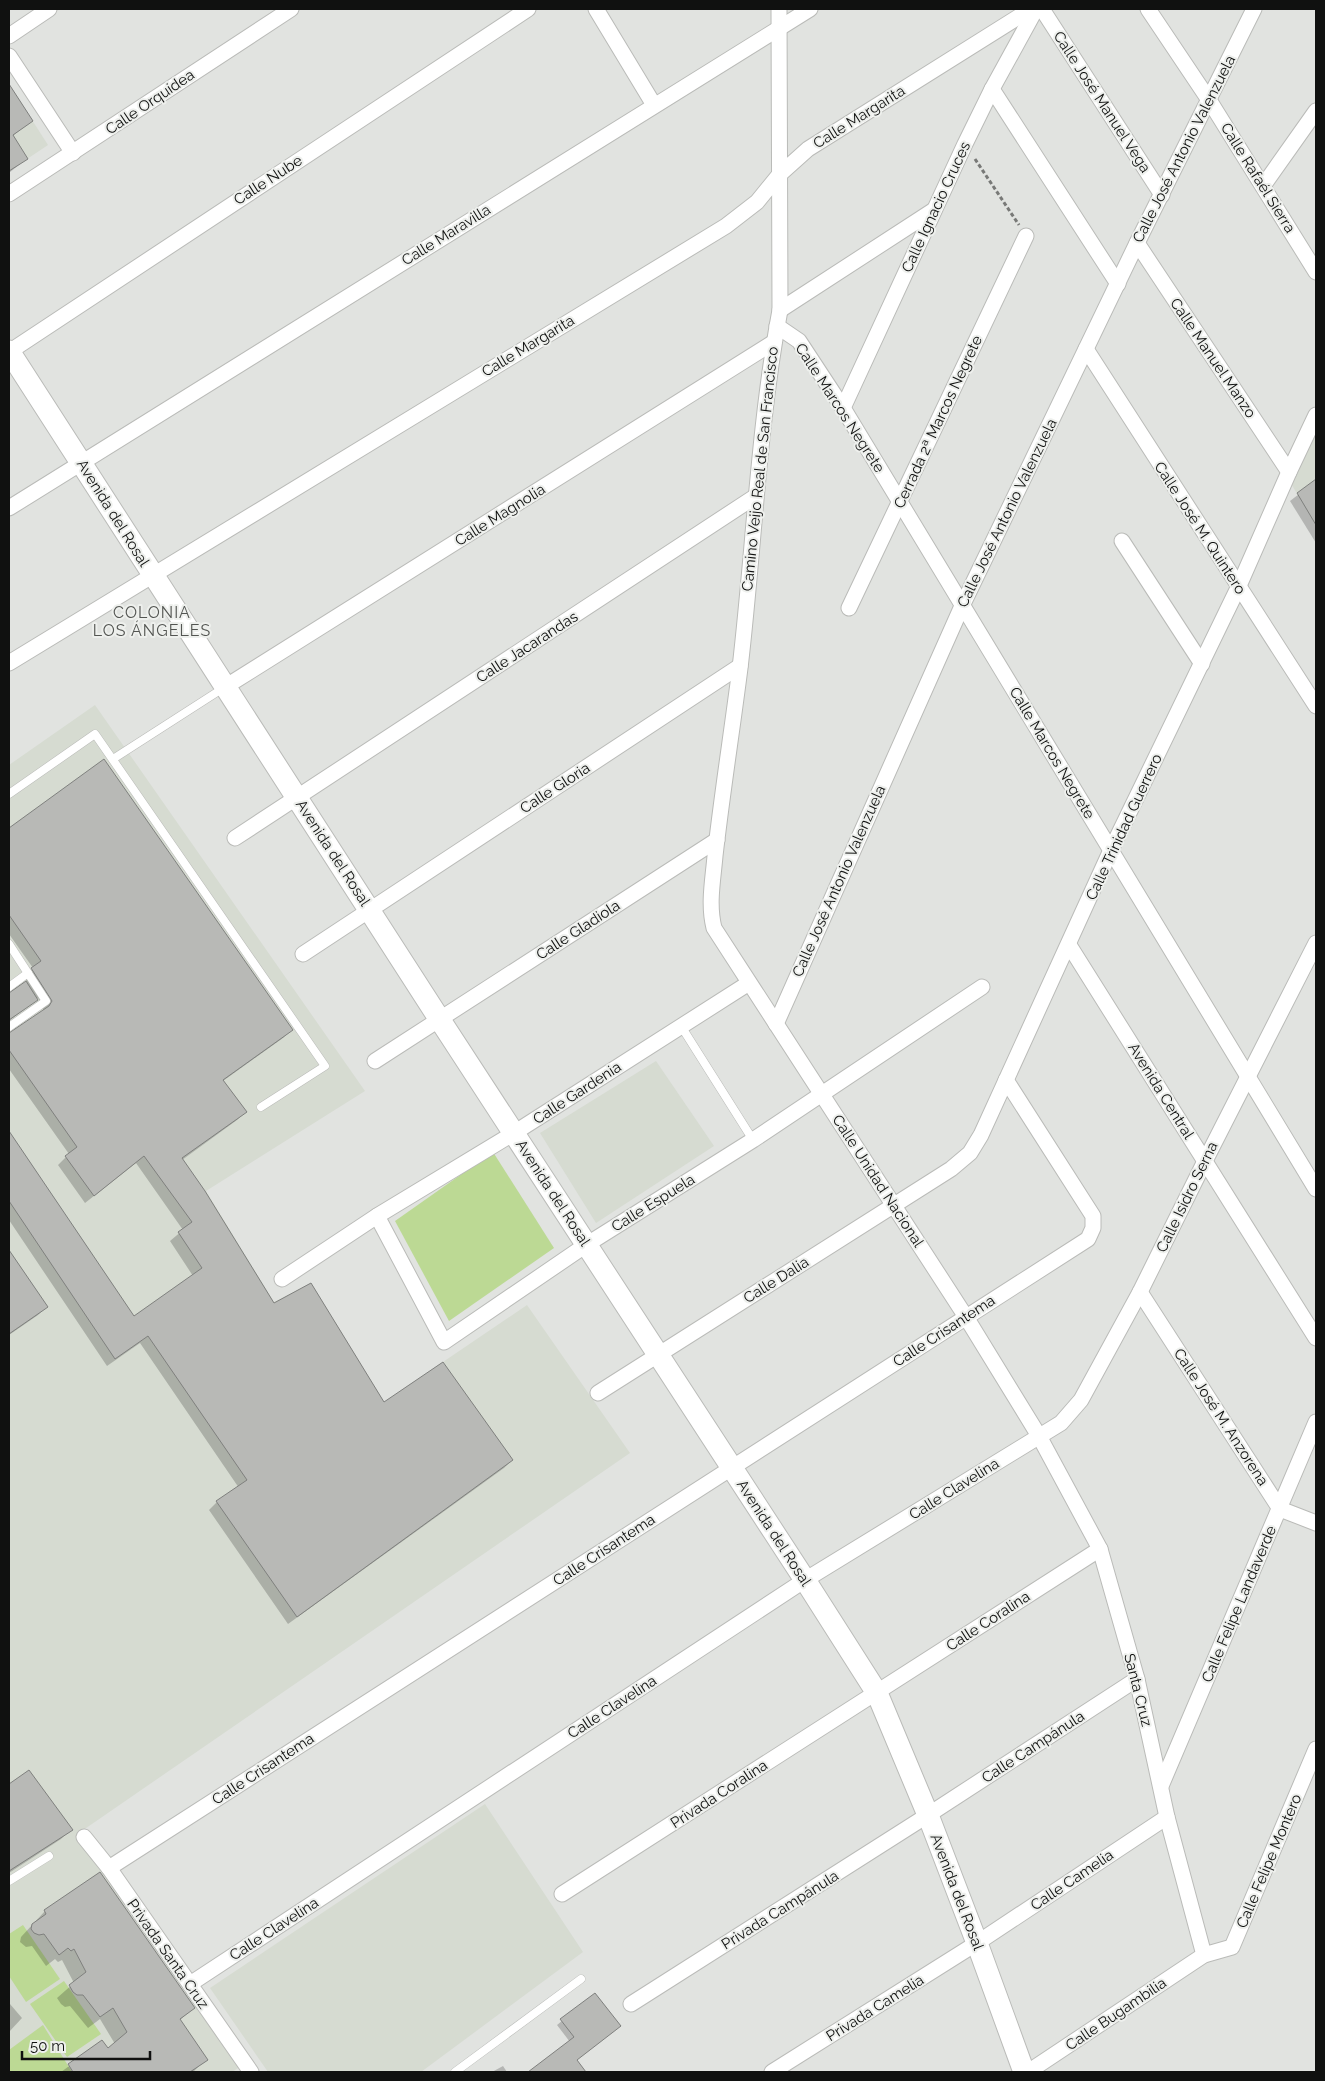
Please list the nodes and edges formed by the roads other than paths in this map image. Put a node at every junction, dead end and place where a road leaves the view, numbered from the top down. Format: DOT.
graph roads {
  1 [pos="49,9"];
  2 [pos="291,9"];
  3 [pos="528,9"];
  4 [pos="596,9"];
  5 [pos="779,9"];
  6 [pos="810,9"];
  7 [pos="1031,9"];
  8 [pos="1036,9"];
  9 [pos="1042,9"];
  10 [pos="1148,9"];
  11 [pos="1254,9"];
  12 [pos="778,31"];
  13 [pos="9,36"];
  14 [pos="9,56"];
  15 [pos="992,89"];
  16 [pos="1209,100"];
  17 [pos="654,106"];
  18 [pos="1316,111"];
  19 [pos="73,153"];
  20 [pos="779,175"];
  21 [pos="1263,186"];
  22 [pos="9,194"];
  23 [pos="1162,195"];
  24 [pos="934,210"];
  25 [pos="1026,236"];
  26 [pos="1137,244"];
  27 [pos="1316,272"];
  28 [pos="1118,284"];
  29 [pos="780,310"];
  30 [pos="777,326"];
  31 [pos="774,342"];
  32 [pos="1086,349"];
  33 [pos="9,352"];
  34 [pos="842,408"];
  35 [pos="1316,415"];
  36 [pos="82,463"];
  37 [pos="1289,472"];
  38 [pos="756,496"];
  39 [pos="900,502"];
  40 [pos="9,508"];
  41 [pos="1122,541"];
  42 [pos="152,574"];
  43 [pos="1238,588"];
  44 [pos="962,606"];
  45 [pos="849,608"];
  46 [pos="9,663"];
  47 [pos="1202,664"];
  48 [pos="740,666"];
  49 [pos="225,687"];
  50 [pos="1316,706"];
  51 [pos="113,759"];
  52 [pos="9,794"];
  53 [pos="298,798"];
  54 [pos="235,838"];
  55 [pos="717,840"];
  56 [pos="1111,850"];
  57 [pos="369,910"];
  58 [pos="714,928"];
  59 [pos="1316,943"];
  60 [pos="9,945"];
  61 [pos="1069,946"];
  62 [pos="303,954"];
  63 [pos="28,973"];
  64 [pos="749,983"];
  65 [pos="9,987"];
  66 [pos="982,987"];
  67 [pos="440,1020"];
  68 [pos="776,1024"];
  69 [pos="681,1026"];
  70 [pos="9,1027"];
  71 [pos="375,1061"];
  72 [pos="1248,1077"];
  73 [pos="1006,1080"];
  74 [pos="821,1094"];
  75 [pos="261,1107"];
  76 [pos="514,1133"];
  77 [pos="753,1140"];
  78 [pos="1205,1161"];
  79 [pos="1316,1188"];
  80 [pos="893,1206"];
  81 [pos="377,1216"];
  82 [pos="586,1245"];
  83 [pos="282,1279"];
  84 [pos="1140,1292"];
  85 [pos="966,1317"];
  86 [pos="1316,1338"];
  87 [pos="658,1354"];
  88 [pos="598,1393"];
  89 [pos="1316,1422"];
  90 [pos="1039,1436"];
  91 [pos="732,1468"];
  92 [pos="1280,1509"];
  93 [pos="1316,1523"];
  94 [pos="1100,1549"];
  95 [pos="805,1580"];
  96 [pos="1137,1679"];
  97 [pos="876,1693"];
  98 [pos="1316,1749"];
  99 [pos="1161,1786"];
  100 [pos="928,1816"];
  101 [pos="1167,1817"];
  102 [pos="84,1836"];
  103 [pos="48,1856"];
  104 [pos="109,1868"];
  105 [pos="9,1881"];
  106 [pos="562,1894"];
  107 [pos="978,1943"];
  108 [pos="1204,1955"];
  109 [pos="581,1979"];
  110 [pos="190,1984"];
  111 [pos="631,2004"];
  112 [pos="251,2072"];
  113 [pos="455,2072"];
  114 [pos="772,2072"];
  115 [pos="1024,2072"];
  116 [pos="1028,2072"];
  1 -- 13 [label="street"];
  2 -- 19 [label="street, Calle Orquídea"];
  3 -- 33 [label="street, Calle Nube"];
  4 -- 17 [label="street"];
  5 -- 12 [label="street, Camino Veijo Real de San Francisco"];
  6 -- 12 [label="street, Calle Maravilla"];
  7 -- 20 [label="street, Calle Margarita"];
  8 -- 15 [label="street, Calle Ignacio Cruces"];
  9 -- 23 [label="street, Calle José Manuel Vega"];
  10 -- 16 [label="street, Calle Rafaél Sierra"];
  11 -- 16 [label="street, Calle José Antonio Valenzuela"];
  12 -- 17 [label="street, Calle Maravilla"];
  12 -- 20 [label="street, Camino Veijo Real de San Francisco"];
  14 -- 19 [label="street"];
  15 -- 24 [label="street, Calle Ignacio Cruces"];
  15 -- 28 [label="street"];
  16 -- 21 [label="street, Calle Rafaél Sierra"];
  16 -- 23 [label="street, Calle José Antonio Valenzuela"];
  17 -- 36 [label="street, Calle Maravilla"];
  18 -- 21 [label="street"];
  19 -- 22 [label="street, Calle Orquídea"];
  20 -- 29 [label="street, Camino Veijo Real de San Francisco"];
  20 -- 42 [label="street, Calle Margarita"];
  21 -- 27 [label="street, Calle Rafaél Sierra"];
  23 -- 26 [label="street, Calle José Antonio Valenzuela"];
  24 -- 29 [label="street"];
  24 -- 34 [label="street, Calle Ignacio Cruces"];
  25 -- 39 [label="street, Cerrada 2ª Marcos Negrete"];
  26 -- 28 [label="street, Calle José Antonio Valenzuela"];
  26 -- 37 [label="street, Calle Manuel Manzo"];
  28 -- 32 [label="street, Calle José Antonio Valenzuela"];
  29 -- 30 [label="street, Camino Veijo Real de San Francisco"];
  30 -- 31 [label="street, Camino Veijo Real de San Francisco"];
  30 -- 34 [label="street, Calle Marcos Negrete"];
  31 -- 38 [label="street, Camino Veijo Real de San Francisco"];
  31 -- 49 [label="street, Calle Magnolia"];
  32 -- 43 [label="street, Calle José M. Quintero"];
  32 -- 44 [label="street, Calle José Antonio Valenzuela"];
  33 -- 36 [label="street, Avenida del Rosal"];
  34 -- 39 [label="street, Calle Marcos Negrete"];
  35 -- 37 [label="street, Calle Trinidad Guerrero"];
  36 -- 40 [label="street, Calle Maravilla"];
  36 -- 42 [label="street, Avenida del Rosal"];
  37 -- 43 [label="street, Calle Trinidad Guerrero"];
  38 -- 48 [label="street, Camino Veijo Real de San Francisco"];
  38 -- 53 [label="street, Calle Jacarandas"];
  39 -- 44 [label="street, Calle Marcos Negrete"];
  39 -- 45 [label="street, Cerrada 2ª Marcos Negrete"];
  41 -- 47 [label="street"];
  42 -- 46 [label="street, Calle Margarita"];
  42 -- 49 [label="street, Avenida del Rosal"];
  43 -- 47 [label="street, Calle Trinidad Guerrero"];
  43 -- 50 [label="street, Calle José M. Quintero"];
  44 -- 56 [label="street, Calle Marcos Negrete"];
  44 -- 68 [label="street, Calle José Antonio Valenzuela"];
  47 -- 56 [label="street, Calle Trinidad Guerrero"];
  48 -- 55 [label="street, Camino Veijo Real de San Francisco"];
  48 -- 57 [label="street, Calle Gloria"];
  49 -- 51 [label="lane"];
  49 -- 53 [label="street, Avenida del Rosal"];
  51 -- 52 [label="lane"];
  51 -- 75 [label="lane"];
  53 -- 54 [label="street, Calle Jacarandas"];
  53 -- 57 [label="street, Avenida del Rosal"];
  55 -- 58 [label="street, Camino Veijo Real de San Francisco"];
  55 -- 67 [label="street, Calle Gladiola"];
  56 -- 61 [label="street, Calle Trinidad Guerrero"];
  56 -- 72 [label="street, Calle Marcos Negrete"];
  57 -- 62 [label="street, Calle Gloria"];
  57 -- 67 [label="street, Avenida del Rosal"];
  58 -- 64 [label="street, Calle Unidad Nacional"];
  59 -- 72 [label="street, Calle Isidro Serna"];
  60 -- 63 [label="lane"];
  61 -- 73 [label="street, Calle Trinidad Guerrero"];
  61 -- 78 [label="street, Avenida Central"];
  63 -- 65 [label="lane"];
  63 -- 70 [label="lane"];
  64 -- 68 [label="street, Calle Unidad Nacional"];
  64 -- 69 [label="street, Calle Gardenia"];
  66 -- 74 [label="street, Calle Espuela"];
  67 -- 71 [label="street, Calle Gladiola"];
  67 -- 76 [label="street, Avenida del Rosal"];
  68 -- 74 [label="street, Calle Unidad Nacional"];
  69 -- 76 [label="street, Calle Gardenia"];
  69 -- 77 [label="lane"];
  72 -- 78 [label="street, Calle Isidro Serna"];
  72 -- 79 [label="street, Calle Marcos Negrete"];
  73 -- 80 [label="street, Calle Trinidad Guerrero"];
  73 -- 85 [label="street, Calle Crisantema"];
  74 -- 77 [label="street, Calle Espuela"];
  74 -- 80 [label="street, Calle Unidad Nacional"];
  76 -- 81 [label="street, Calle Gardenia"];
  76 -- 82 [label="street, Avenida del Rosal"];
  77 -- 82 [label="street, Calle Espuela"];
  78 -- 84 [label="street, Calle Isidro Serna"];
  78 -- 86 [label="street, Avenida Central"];
  80 -- 85 [label="street, Calle Unidad Nacional"];
  80 -- 87 [label="street, Calle Dalia"];
  81 -- 82 [label="street, Calle Espuela"];
  81 -- 83 [label="street, Calle Gardenia"];
  82 -- 87 [label="street, Avenida del Rosal"];
  84 -- 90 [label="street, Calle Isidro Serna"];
  84 -- 92 [label="street, Calle José M. Anzorena"];
  85 -- 90 [label="street, Calle Unidad Nacional"];
  85 -- 91 [label="street, Calle Crisantema"];
  87 -- 88 [label="street, Calle Dalia"];
  87 -- 91 [label="street, Avenida del Rosal"];
  89 -- 92 [label="street, Calle Felipe Landaverde"];
  90 -- 94 [label="street, Santa Cruz"];
  90 -- 95 [label="street, Calle Clavelina"];
  91 -- 95 [label="street, Avenida del Rosal"];
  91 -- 104 [label="street, Calle Crisantema"];
  92 -- 93 [label="street"];
  92 -- 99 [label="street, Calle Felipe Landaverde"];
  94 -- 96 [label="street, Santa Cruz"];
  94 -- 97 [label="street, Calle Coralina"];
  95 -- 97 [label="street, Avenida del Rosal"];
  95 -- 110 [label="street, Calle Clavelina"];
  96 -- 99 [label="street, Santa Cruz"];
  96 -- 100 [label="street, Calle Campánula"];
  97 -- 100 [label="street, Avenida del Rosal"];
  97 -- 106 [label="street, Privada Coralina"];
  98 -- 108 [label="street, Calle Felipe Montero"];
  99 -- 101 [label="street, Santa Cruz"];
  100 -- 107 [label="street, Avenida del Rosal"];
  100 -- 111 [label="street, Privada Campánula"];
  101 -- 107 [label="street, Calle Camelia"];
  101 -- 108 [label="street, Santa Cruz"];
  102 -- 104 [label="street, Privada Santa Cruz"];
  103 -- 105 [label="lane"];
  104 -- 110 [label="street, Privada Santa Cruz"];
  107 -- 114 [label="street, Privada Camelia"];
  107 -- 115 [label="street, Avenida del Rosal"];
  108 -- 116 [label="street, Calle Bugambilia"];
  109 -- 113 [label="lane"];
  110 -- 112 [label="street, Privada Santa Cruz"];
}
